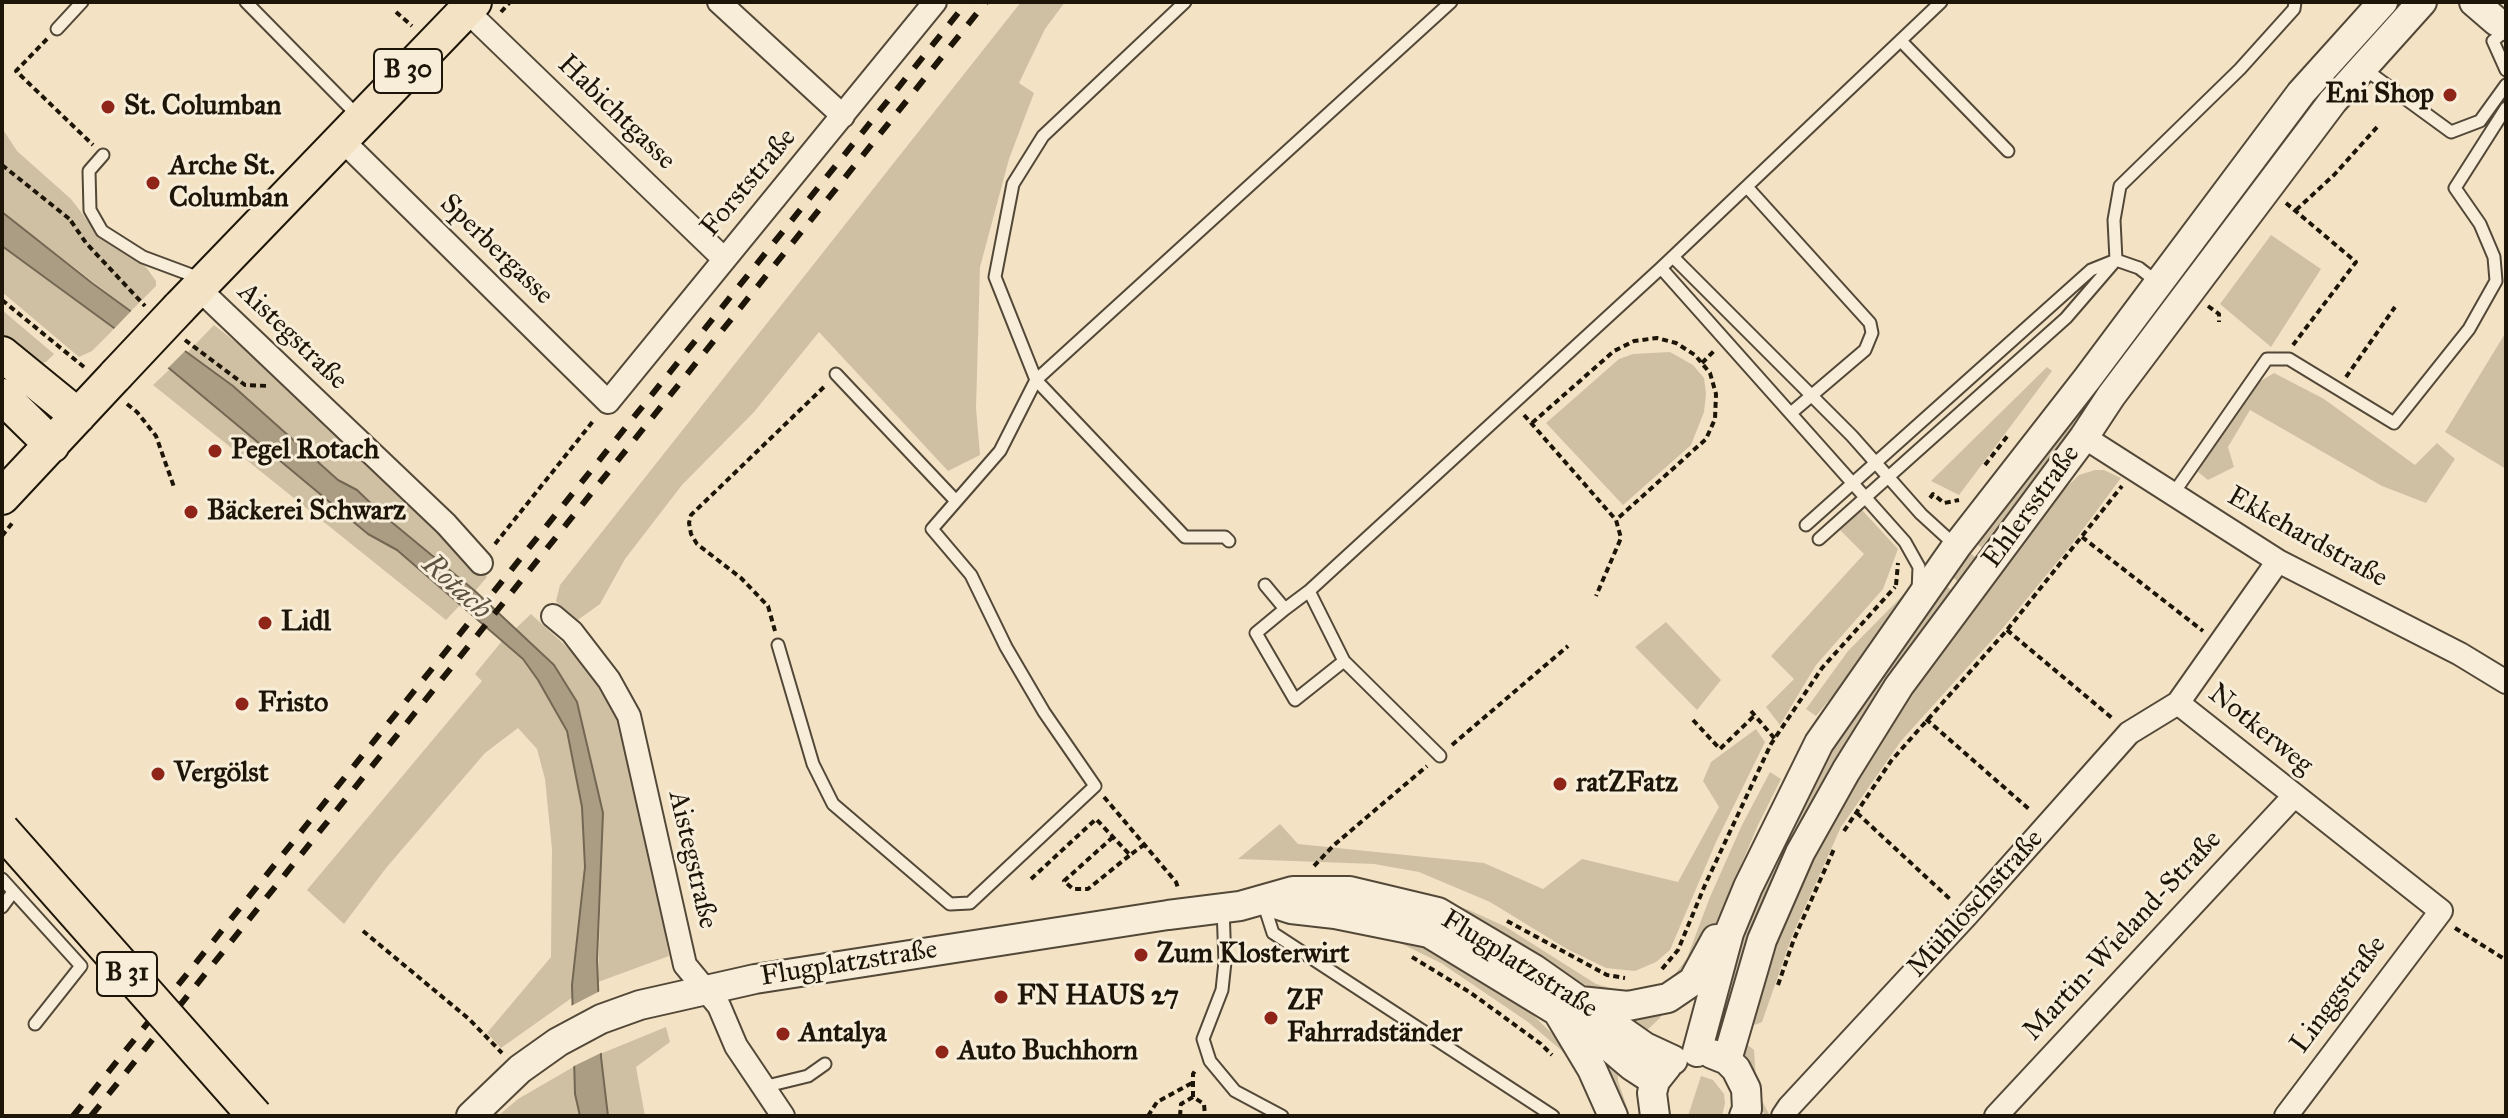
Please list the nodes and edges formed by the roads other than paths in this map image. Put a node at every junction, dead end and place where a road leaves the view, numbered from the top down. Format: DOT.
graph roads {
  1 [pos="82,2"];
  2 [pos="246,2"];
  3 [pos="719,2"];
  4 [pos="935,2"];
  5 [pos="1185,2"];
  6 [pos="1451,2"];
  7 [pos="1941,2"];
  8 [pos="2295,2"];
  9 [pos="2383,2"];
  10 [pos="2422,2"];
  11 [pos="2474,2"];
  12 [pos="470,6"];
  13 [pos="2506,28"];
  14 [pos="57,29"];
  15 [pos="1901,41"];
  16 [pos="2362,66"];
  17 [pos="2506,70"];
  18 [pos="2506,85"];
  19 [pos="2506,108"];
  20 [pos="843,116"];
  21 [pos="352,130"];
  22 [pos="2008,151"];
  23 [pos="103,155"];
  24 [pos="1747,187"];
  25 [pos="1673,257"];
  26 [pos="724,259"];
  27 [pos="2116,260"];
  28 [pos="1661,268"];
  29 [pos="2158,282"];
  30 [pos="195,292"];
  31 [pos="2,354"];
  32 [pos="836,374"];
  33 [pos="1036,380"];
  34 [pos="1812,395"];
  35 [pos="2,396"];
  36 [pos="608,402"];
  37 [pos="1791,413"];
  38 [pos="78,416"];
  39 [pos="2084,437"];
  40 [pos="52,445"];
  41 [pos="1876,462"];
  42 [pos="1890,478"];
  43 [pos="1852,482"];
  44 [pos="2173,494"];
  45 [pos="2,497"];
  46 [pos="1865,497"];
  47 [pos="956,501"];
  48 [pos="1806,525"];
  49 [pos="1819,539"];
  50 [pos="1229,541"];
  51 [pos="1956,547"];
  52 [pos="485,557"];
  53 [pos="2278,561"];
  54 [pos="1265,585"];
  55 [pos="1309,591"];
  56 [pos="1907,593"];
  57 [pos="1285,609"];
  58 [pos="553,616"];
  59 [pos="778,645"];
  60 [pos="1344,661"];
  61 [pos="2506,682"];
  62 [pos="2178,703"];
  63 [pos="1440,756"];
  64 [pos="1810,759"];
  65 [pos="2294,796"];
  66 [pos="2,830"];
  67 [pos="2,879"];
  68 [pos="13,892"];
  69 [pos="1262,900"];
  70 [pos="2,907"];
  71 [pos="1223,908"];
  72 [pos="2441,911"];
  73 [pos="705,989"];
  74 [pos="1568,1007"];
  75 [pos="35,1024"];
  76 [pos="1727,1060"];
  77 [pos="825,1064"];
  78 [pos="1675,1065"];
  79 [pos="763,1087"];
  80 [pos="1749,1114"];
  81 [pos="255,1116"];
  82 [pos="471,1116"];
  83 [pos="783,1116"];
  84 [pos="1282,1116"];
  85 [pos="1553,1116"];
  86 [pos="1613,1116"];
  87 [pos="1655,1116"];
  88 [pos="1783,1116"];
  89 [pos="1996,1116"];
  90 [pos="2286,1116"];
  1 -- 14 [label="lane"];
  2 -- 21 [label="lane"];
  3 -- 20 [label="street"];
  4 -- 20 [label="street, Forststraße"];
  5 -- 33 [label="lane"];
  6 -- 33 [label="lane"];
  7 -- 15 [label="lane"];
  8 -- 27 [label="lane"];
  9 -- 29 [label="street, Ehlersstraße"];
  10 -- 16 [label="street, Ehlersstraße"];
  11 -- 13 [label="street"];
  12 -- 21 [label="main road, B 30"];
  12 -- 26 [label="street, Habichtgasse"];
  13 -- 17 [label="lane"];
  15 -- 22 [label="lane"];
  15 -- 24 [label="lane"];
  16 -- 18 [label="lane"];
  16 -- 39 [label="street, Ehlersstraße"];
  19 -- 44 [label="lane"];
  20 -- 26 [label="street, Forststraße"];
  21 -- 30 [label="main road, B 30"];
  21 -- 36 [label="street, Sperbergasse"];
  23 -- 30 [label="lane"];
  24 -- 25 [label="lane"];
  24 -- 34 [label="lane"];
  25 -- 28 [label="lane"];
  25 -- 34 [label="lane"];
  26 -- 36 [label="street, Forststraße"];
  27 -- 29 [label="lane"];
  27 -- 41 [label="lane"];
  27 -- 42 [label="lane"];
  28 -- 37 [label="lane"];
  28 -- 55 [label="lane"];
  29 -- 51 [label="street, Ehlersstraße"];
  30 -- 38 [label="main road, B 30, bridge"];
  30 -- 52 [label="street, Aistegstraße"];
  31 -- 38 [label="main road"];
  32 -- 47 [label="lane"];
  33 -- 47 [label="lane"];
  33 -- 50 [label="lane"];
  34 -- 37 [label="lane"];
  34 -- 41 [label="lane"];
  35 -- 40 [label="main road"];
  37 -- 43 [label="lane"];
  38 -- 40 [label="main road, B 30"];
  39 -- 44 [label="street, Ekkehardstraße"];
  39 -- 76 [label="street, Ehlersstraße"];
  40 -- 45 [label="main road, B 30"];
  41 -- 42 [label="lane"];
  41 -- 43 [label="lane"];
  42 -- 46 [label="lane"];
  42 -- 51 [label="lane"];
  43 -- 46 [label="lane"];
  43 -- 48 [label="lane"];
  44 -- 53 [label="street, Ekkehardstraße"];
  46 -- 49 [label="lane"];
  46 -- 56 [label="lane"];
  47 -- 59 [label="lane"];
  51 -- 56 [label="street, Ehlersstraße"];
  53 -- 61 [label="street, Ekkehardstraße"];
  53 -- 62 [label="street, Notkerweg"];
  54 -- 57 [label="lane"];
  55 -- 57 [label="lane"];
  55 -- 60 [label="lane"];
  56 -- 64 [label="street, Ehlersstraße"];
  57 -- 60 [label="lane"];
  58 -- 73 [label="street, Aistegstraße"];
  60 -- 63 [label="lane"];
  62 -- 65 [label="street, Notkerweg"];
  62 -- 88 [label="street, Mühlöschstraße"];
  64 -- 74 [label="street"];
  64 -- 78 [label="street, Ehlersstraße"];
  65 -- 72 [label="street, Notkerweg"];
  65 -- 89 [label="street, Martin-Wieland-Straße"];
  66 -- 81 [label="main road, B 31, bridge"];
  67 -- 68 [label="lane"];
  68 -- 70 [label="lane"];
  68 -- 75 [label="lane"];
  69 -- 71 [label="street, Flugplatzstraße"];
  69 -- 74 [label="street, Flugplatzstraße"];
  69 -- 85 [label="lane"];
  71 -- 73 [label="street, Flugplatzstraße"];
  71 -- 84 [label="lane"];
  72 -- 90 [label="street, Linggstraße"];
  73 -- 79 [label="street, Aistegstraße"];
  73 -- 82 [label="street, Flugplatzstraße"];
  74 -- 78 [label="street, Flugplatzstraße"];
  74 -- 86 [label="street"];
  76 -- 78 [label="street, Flugplatzstraße"];
  76 -- 80 [label="street"];
  77 -- 79 [label="lane"];
  78 -- 87 [label="street, Ehlersstraße"];
  79 -- 83 [label="street, Aistegstraße"];
}
